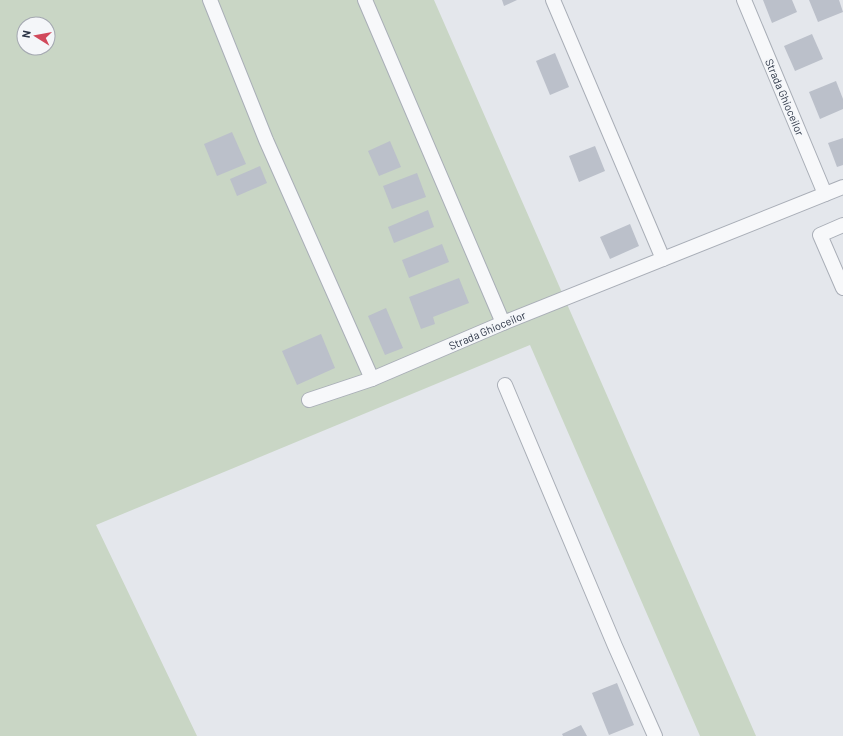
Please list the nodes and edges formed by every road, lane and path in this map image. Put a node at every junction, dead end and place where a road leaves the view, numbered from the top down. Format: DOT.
graph roads {
  1 [pos="210,0"];
  2 [pos="365,0"];
  3 [pos="553,0"];
  4 [pos="744,0"];
  5 [pos="843,187"];
  6 [pos="825,194"];
  7 [pos="843,225"];
  8 [pos="663,259"];
  9 [pos="843,288"];
  10 [pos="503,323"];
  11 [pos="372,379"];
  12 [pos="505,385"];
  13 [pos="309,400"];
  14 [pos="655,736"];
  1 -- 11 [label="street"];
  2 -- 10 [label="street"];
  3 -- 8 [label="street"];
  4 -- 6 [label="street, Strada Ghioceilor"];
  5 -- 6 [label="street, Strada Ghioceilor"];
  6 -- 8 [label="street, Strada Ghioceilor"];
  7 -- 9 [label="street"];
  8 -- 10 [label="street, Strada Ghioceilor"];
  10 -- 11 [label="street, Strada Ghioceilor"];
  11 -- 13 [label="street, Strada Ghioceilor"];
  12 -- 14 [label="street"];
}
